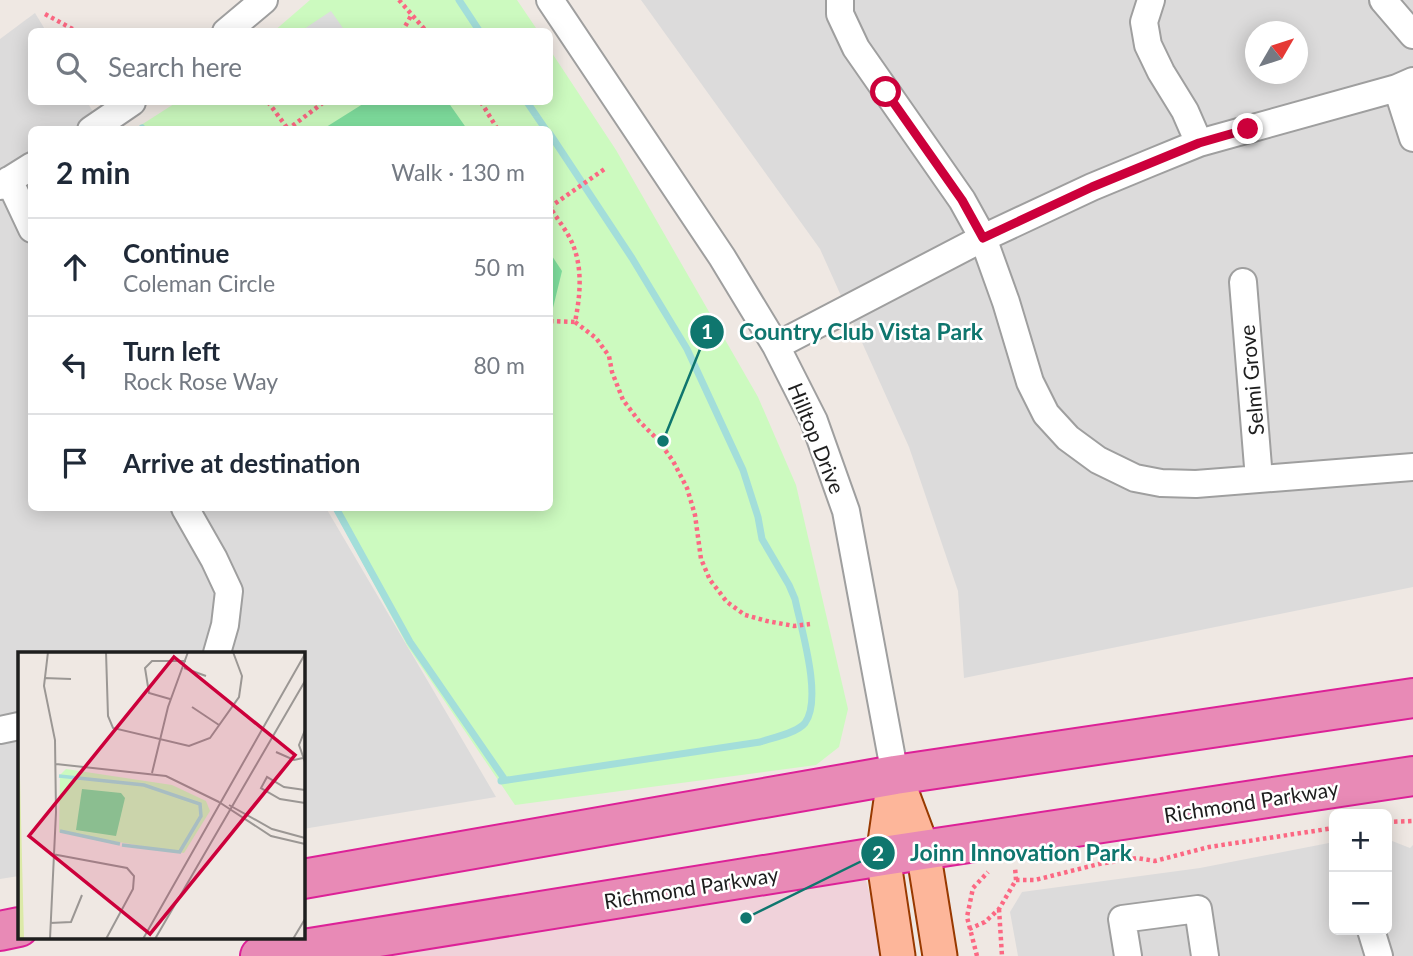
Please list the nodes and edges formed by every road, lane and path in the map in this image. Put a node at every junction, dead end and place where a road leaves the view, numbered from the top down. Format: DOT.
graph roads {
  1 [pos="264,0"];
  2 [pos="399,0"];
  3 [pos="550,0"];
  4 [pos="840,0"];
  5 [pos="1151,0"];
  6 [pos="1383,0"];
  7 [pos="45,14"];
  8 [pos="412,14"];
  9 [pos="71,28"];
  10 [pos="231,28"];
  11 [pos="404,28"];
  12 [pos="424,28"];
  13 [pos="1413,36"];
  14 [pos="1405,85"];
  15 [pos="128,105"];
  16 [pos="270,105"];
  17 [pos="320,105"];
  18 [pos="483,105"];
  19 [pos="97,126"];
  20 [pos="286,126"];
  21 [pos="292,126"];
  22 [pos="496,126"];
  23 [pos="1413,138"];
  24 [pos="1199,143"];
  25 [pos="28,168"];
  26 [pos="606,168"];
  27 [pos="4,183"];
  28 [pos="553,205"];
  29 [pos="553,212"];
  30 [pos="28,222"];
  31 [pos="983,238"];
  32 [pos="1243,282"];
  33 [pos="553,321"];
  34 [pos="575,322"];
  35 [pos="776,346"];
  36 [pos="1413,467"];
  37 [pos="1259,479"];
  38 [pos="187,511"];
  39 [pos="807,624"];
  40 [pos="218,652"];
  41 [pos="1413,698"];
  42 [pos="18,726"];
  43 [pos="0,730"];
  44 [pos="895,775"];
  45 [pos="1413,776"];
  46 [pos="1413,821"];
  47 [pos="1392,822"];
  48 [pos="1329,829"];
  49 [pos="923,850"];
  50 [pos="883,856"];
  51 [pos="1015,862"];
  52 [pos="304,880"];
  53 [pos="1016,880"];
  54 [pos="999,909"];
  55 [pos="18,927"];
  56 [pos="0,931"];
  57 [pos="1373,935"];
  58 [pos="260,956"];
  59 [pos="898,956"];
  60 [pos="940,956"];
  61 [pos="977,956"];
  62 [pos="1002,956"];
  63 [pos="1128,956"];
  64 [pos="1205,956"];
  65 [pos="1379,956"];
  1 -- 10 [label="street"];
  2 -- 8 [label="path"];
  3 -- 35 [label="street, Hilltop Drive"];
  4 -- 31 [label="street"];
  5 -- 24 [label="street"];
  6 -- 13 [label="street"];
  7 -- 9 [label="path"];
  8 -- 11 [label="path"];
  8 -- 12 [label="path"];
  14 -- 23 [label="street"];
  14 -- 24 [label="street"];
  15 -- 19 [label="street"];
  16 -- 20 [label="path"];
  17 -- 21 [label="path"];
  18 -- 22 [label="path"];
  24 -- 31 [label="street"];
  25 -- 27 [label="street"];
  26 -- 28 [label="path"];
  27 -- 30 [label="street"];
  29 -- 34 [label="path"];
  31 -- 35 [label="street"];
  31 -- 37 [label="street"];
  32 -- 37 [label="street, Selmi Grove"];
  33 -- 34 [label="path"];
  34 -- 39 [label="path"];
  35 -- 44 [label="street, Hilltop Drive"];
  36 -- 37 [label="street"];
  38 -- 40 [label="street"];
  41 -- 44 [label="highway"];
  42 -- 43 [label="street"];
  44 -- 49 [label="main road, Hilltop Drive"];
  44 -- 50 [label="main road, Hilltop Drive"];
  44 -- 52 [label="highway"];
  45 -- 49 [label="highway, Richmond Parkway"];
  46 -- 47 [label="path"];
  48 -- 53 [label="path"];
  49 -- 50 [label="highway, Richmond Parkway"];
  49 -- 60 [label="main road, Hilltop Drive"];
  50 -- 58 [label="highway, Richmond Parkway"];
  50 -- 59 [label="main road, Hilltop Drive"];
  51 -- 53 [label="path"];
  53 -- 54 [label="path"];
  54 -- 61 [label="path"];
  54 -- 62 [label="path"];
  55 -- 56 [label="highway"];
  57 -- 65 [label="street"];
  63 -- 64 [label="street"];
}
